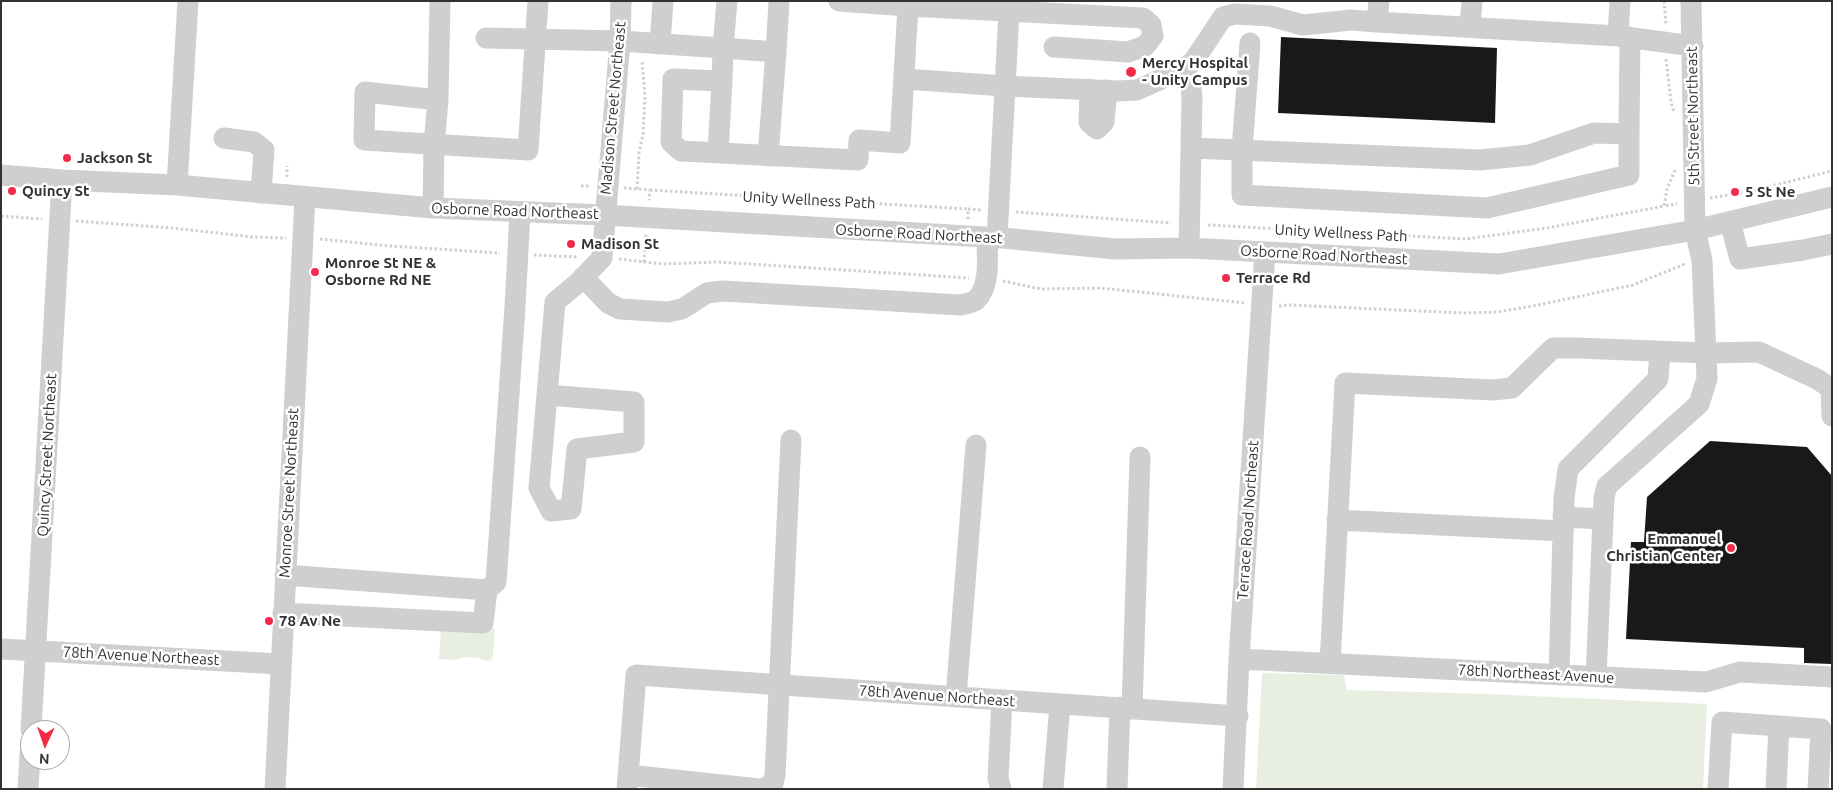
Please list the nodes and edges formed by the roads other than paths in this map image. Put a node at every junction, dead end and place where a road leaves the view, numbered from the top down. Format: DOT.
graph roads {
  1 [pos="188,1"];
  2 [pos="440,1"];
  3 [pos="538,1"];
  4 [pos="621,1"];
  5 [pos="663,1"];
  6 [pos="726,1"];
  7 [pos="780,1"];
  8 [pos="839,1"];
  9 [pos="1472,1"];
  10 [pos="1620,1"];
  11 [pos="1691,1"];
  12 [pos="908,3"];
  13 [pos="1012,7"];
  14 [pos="1228,9"];
  15 [pos="1378,12"];
  16 [pos="1470,27"];
  17 [pos="1624,36"];
  18 [pos="486,38"];
  19 [pos="536,38"];
  20 [pos="620,41"];
  21 [pos="651,43"];
  22 [pos="1250,43"];
  23 [pos="1693,46"];
  24 [pos="1054,47"];
  25 [pos="724,48"];
  26 [pos="776,52"];
  27 [pos="1181,70"];
  28 [pos="904,79"];
  29 [pos="722,81"];
  30 [pos="1005,86"];
  31 [pos="438,100"];
  32 [pos="1629,134"];
  33 [pos="224,138"];
  34 [pos="434,145"];
  35 [pos="1191,148"];
  36 [pos="1242,150"];
  37 [pos="718,153"];
  38 [pos="768,156"];
  39 [pos="1,175"];
  40 [pos="62,180"];
  41 [pos="177,185"];
  42 [pos="261,193"];
  43 [pos="305,197"];
  44 [pos="1832,197"];
  45 [pos="433,208"];
  46 [pos="520,212"];
  47 [pos="604,215"];
  48 [pos="1730,222"];
  49 [pos="1695,230"];
  50 [pos="992,238"];
  51 [pos="1832,244"];
  52 [pos="1188,248"];
  53 [pos="1265,252"];
  54 [pos="584,277"];
  55 [pos="1660,352"];
  56 [pos="1706,353"];
  57 [pos="1831,389"];
  58 [pos="547,395"];
  59 [pos="1832,416"];
  60 [pos="791,440"];
  61 [pos="976,445"];
  62 [pos="1140,458"];
  63 [pos="1603,519"];
  64 [pos="1337,520"];
  65 [pos="1563,524"];
  66 [pos="285,575"];
  67 [pos="487,590"];
  68 [pos="283,613"];
  69 [pos="1,649"];
  70 [pos="36,651"];
  71 [pos="1240,659"];
  72 [pos="1330,663"];
  73 [pos="281,664"];
  74 [pos="1559,675"];
  75 [pos="1596,676"];
  76 [pos="1832,677"];
  77 [pos="779,685"];
  78 [pos="956,697"];
  79 [pos="1002,700"];
  80 [pos="1060,704"];
  81 [pos="1126,708"];
  82 [pos="1238,716"];
  83 [pos="32,720"];
  84 [pos="1779,726"];
  85 [pos="29,770"];
  86 [pos="627,782"];
  87 [pos="28,789"];
  88 [pos="275,789"];
  89 [pos="760,789"];
  90 [pos="1001,789"];
  91 [pos="1053,789"];
  92 [pos="1117,789"];
  93 [pos="1234,789"];
  94 [pos="1718,789"];
  95 [pos="1776,789"];
  96 [pos="1818,789"];
  1 -- 41 [label="street"];
  2 -- 31 [label="street"];
  3 -- 19 [label="street"];
  4 -- 20 [label="street, Madison Street Northeast"];
  5 -- 21 [label="street"];
  6 -- 25 [label="street"];
  7 -- 26 [label="street"];
  8 -- 12 [label="street"];
  9 -- 16 [label="street"];
  10 -- 17 [label="street"];
  11 -- 23 [label="street, 5th Street Northeast"];
  12 -- 13 [label="street"];
  12 -- 28 [label="street"];
  13 -- 24 [label="street"];
  13 -- 30 [label="street"];
  14 -- 15 [label="street"];
  14 -- 27 [label="street"];
  15 -- 16 [label="street"];
  16 -- 17 [label="street"];
  17 -- 23 [label="street"];
  17 -- 32 [label="street"];
  18 -- 19 [label="street"];
  19 -- 20 [label="street"];
  19 -- 34 [label="street"];
  20 -- 21 [label="street"];
  20 -- 47 [label="street, Madison Street Northeast"];
  21 -- 25 [label="street"];
  22 -- 36 [label="street"];
  23 -- 49 [label="street, 5th Street Northeast"];
  25 -- 26 [label="street"];
  25 -- 29 [label="street"];
  26 -- 38 [label="street"];
  27 -- 30 [label="street"];
  27 -- 35 [label="street"];
  28 -- 30 [label="street"];
  28 -- 38 [label="street"];
  29 -- 37 [label="street"];
  29 -- 37 [label="street"];
  30 -- 50 [label="street"];
  31 -- 34 [label="street"];
  31 -- 34 [label="street"];
  32 -- 36 [label="street"];
  32 -- 36 [label="street"];
  33 -- 42 [label="street"];
  34 -- 45 [label="street"];
  35 -- 36 [label="street"];
  35 -- 52 [label="street"];
  37 -- 38 [label="street"];
  39 -- 40 [label="street, Osborne Road Northeast"];
  40 -- 41 [label="street, Osborne Road Northeast"];
  40 -- 70 [label="street, Quincy Street Northeast"];
  41 -- 42 [label="street, Osborne Road Northeast"];
  42 -- 43 [label="street, Osborne Road Northeast"];
  43 -- 45 [label="street, Osborne Road Northeast"];
  43 -- 66 [label="street, Monroe Street Northeast"];
  44 -- 48 [label="street, Osborne Road Northeast"];
  45 -- 46 [label="street, Osborne Road Northeast"];
  46 -- 47 [label="street, Osborne Road Northeast"];
  46 -- 67 [label="street"];
  47 -- 50 [label="street, Osborne Road Northeast"];
  47 -- 54 [label="street, Madison Street Northeast"];
  48 -- 49 [label="street, Osborne Road Northeast"];
  48 -- 51 [label="street"];
  49 -- 53 [label="street, Osborne Road Northeast"];
  49 -- 56 [label="street, 5th Street Northeast"];
  50 -- 52 [label="street, Osborne Road Northeast"];
  50 -- 54 [label="street"];
  52 -- 53 [label="street, Osborne Road Northeast"];
  53 -- 71 [label="street, Terrace Road Northeast"];
  54 -- 58 [label="street"];
  55 -- 56 [label="street"];
  55 -- 64 [label="street"];
  55 -- 65 [label="street"];
  56 -- 57 [label="street"];
  56 -- 63 [label="street, 5th Street Northeast"];
  57 -- 59 [label="street"];
  58 -- 58 [label="street"];
  60 -- 77 [label="street"];
  61 -- 78 [label="street"];
  62 -- 81 [label="street"];
  63 -- 65 [label="street"];
  63 -- 75 [label="street, 5th Street Northeast"];
  64 -- 65 [label="street"];
  64 -- 72 [label="street"];
  65 -- 74 [label="street"];
  66 -- 67 [label="street"];
  66 -- 68 [label="street, Monroe Street Northeast"];
  67 -- 68 [label="street"];
  68 -- 73 [label="street, Monroe Street Northeast"];
  69 -- 70 [label="street, 78th Avenue Northeast"];
  70 -- 73 [label="street, 78th Avenue Northeast"];
  70 -- 83 [label="street, Quincy Street Northeast"];
  71 -- 72 [label="street, 78th Northeast Avenue"];
  71 -- 82 [label="street, Terrace Road Northeast"];
  72 -- 74 [label="street, 78th Northeast Avenue"];
  73 -- 88 [label="street, Monroe Street Northeast"];
  74 -- 75 [label="street, 78th Northeast Avenue"];
  75 -- 76 [label="street, 78th Northeast Avenue"];
  77 -- 78 [label="street, 78th Avenue Northeast"];
  77 -- 86 [label="street, 78th Avenue Northeast"];
  77 -- 89 [label="street"];
  78 -- 79 [label="street, 78th Avenue Northeast"];
  79 -- 80 [label="street, 78th Avenue Northeast"];
  79 -- 90 [label="street"];
  80 -- 81 [label="street, 78th Avenue Northeast"];
  80 -- 91 [label="street"];
  81 -- 82 [label="street, 78th Avenue Northeast"];
  81 -- 92 [label="street"];
  82 -- 93 [label="street, Terrace Road Northeast"];
  84 -- 94 [label="street"];
  84 -- 95 [label="street"];
  84 -- 96 [label="street"];
  85 -- 87 [label="street"];
  86 -- 89 [label="street"];
}
